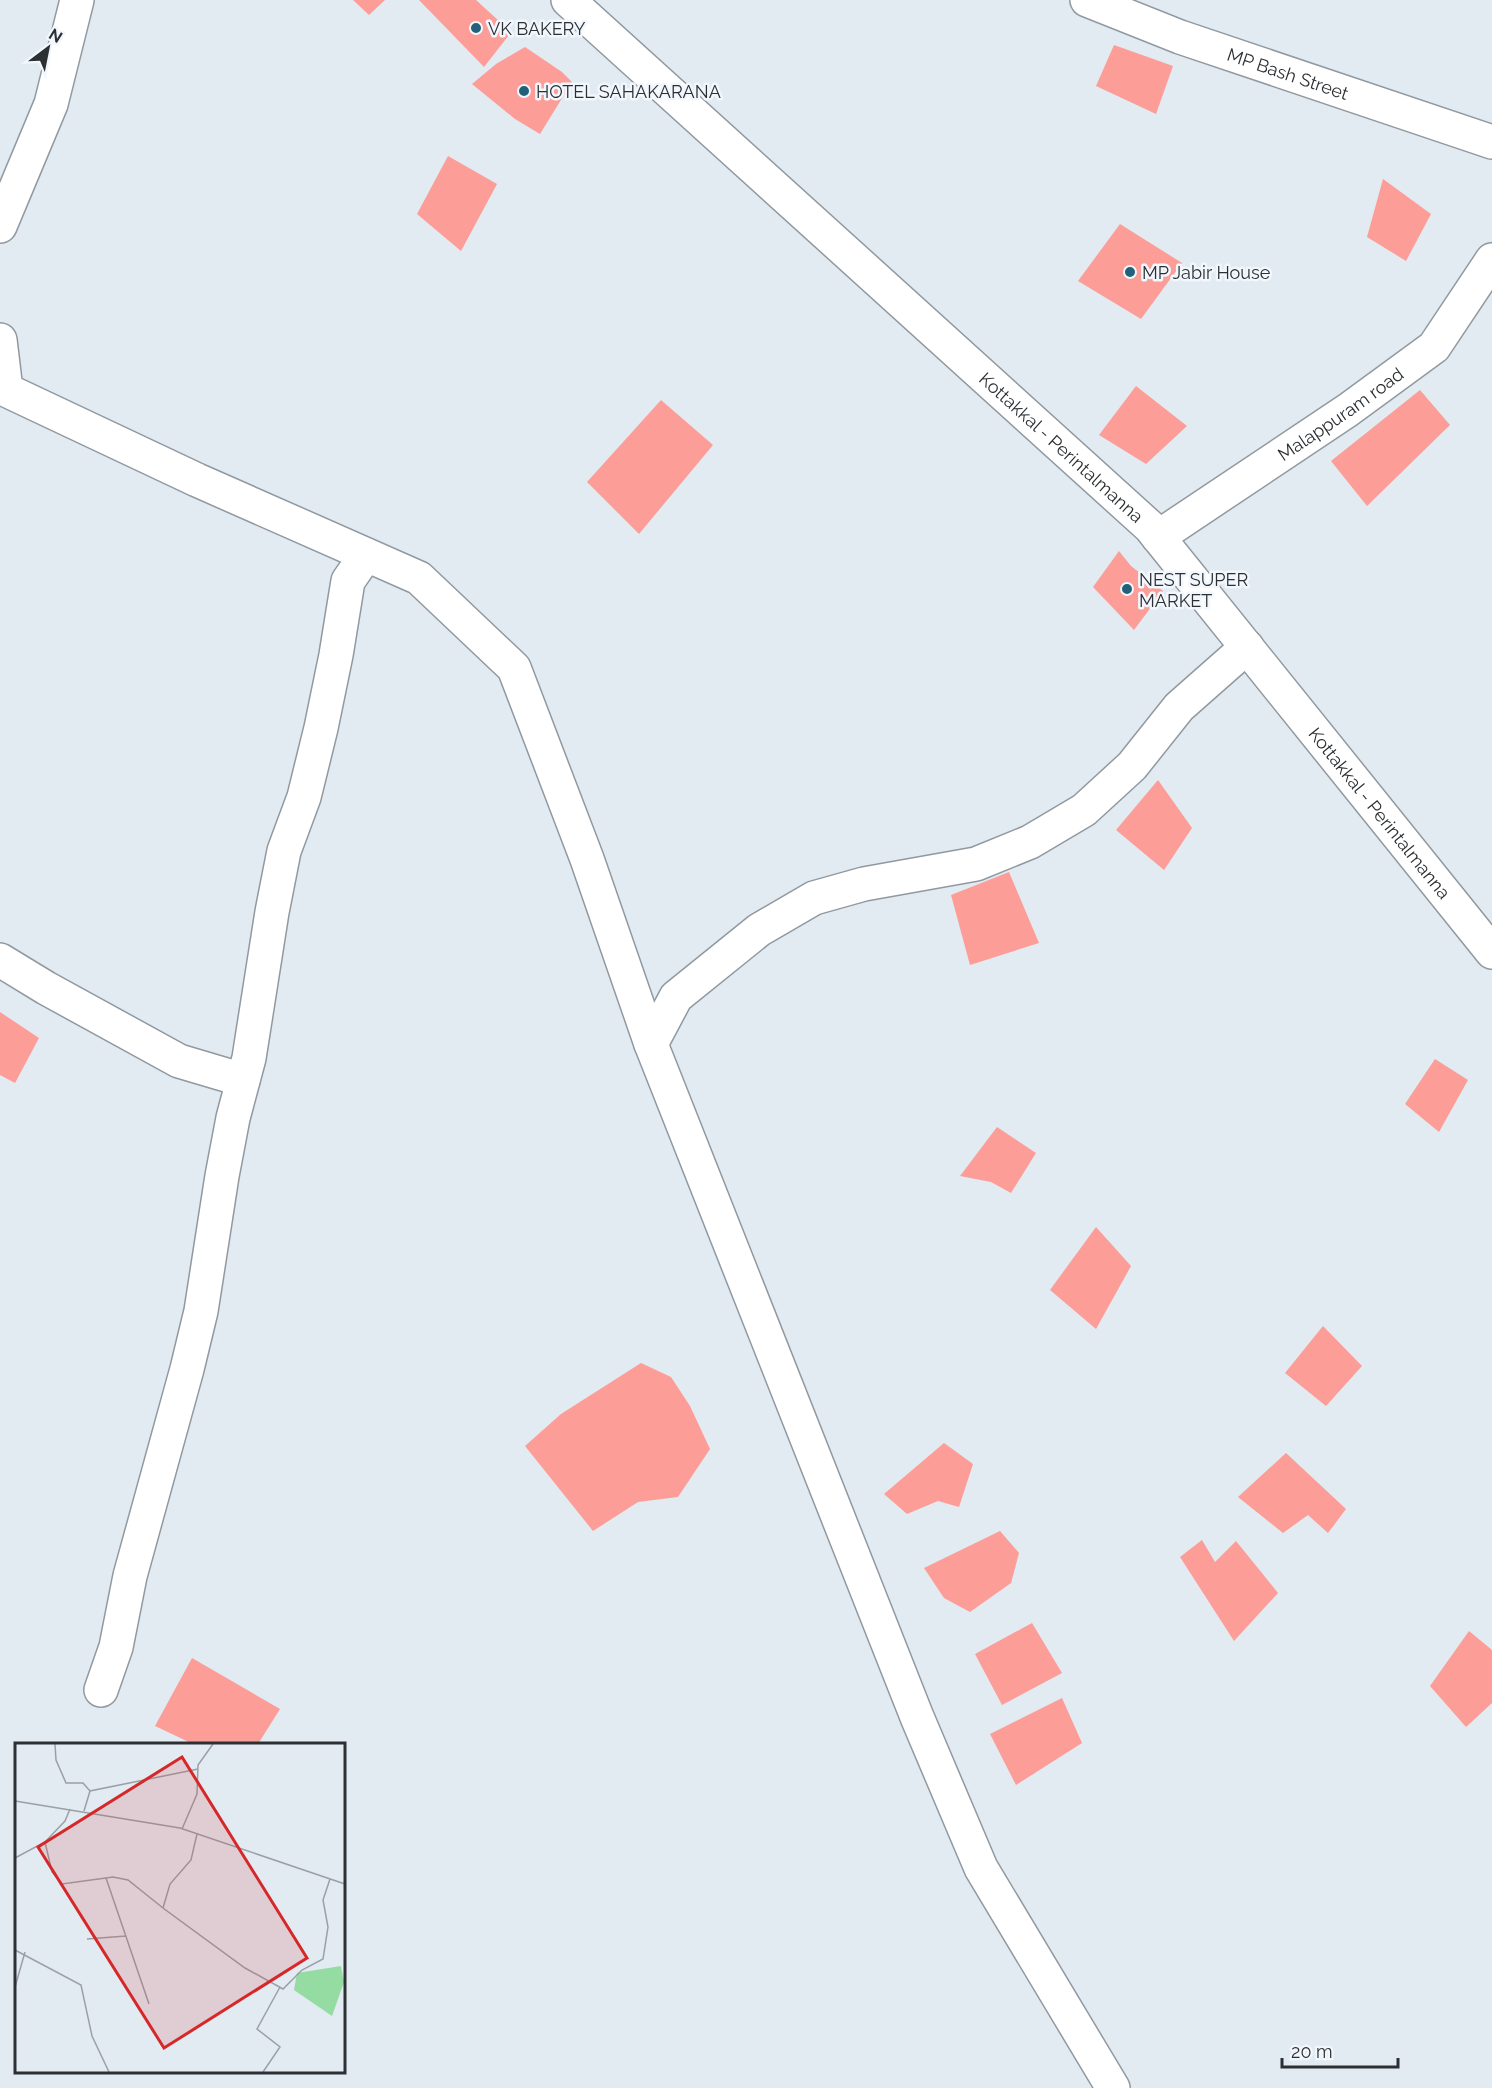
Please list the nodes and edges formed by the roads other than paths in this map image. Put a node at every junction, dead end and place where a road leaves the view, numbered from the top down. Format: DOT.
graph roads {
  1 [pos="77,0"];
  2 [pos="568,0"];
  3 [pos="1087,0"];
  4 [pos="1492,142"];
  5 [pos="0,226"];
  6 [pos="1492,260"];
  7 [pos="0,340"];
  8 [pos="1158,537"];
  9 [pos="366,555"];
  10 [pos="1247,647"];
  11 [pos="1492,952"];
  12 [pos="0,960"];
  13 [pos="651,1044"];
  14 [pos="243,1080"];
  15 [pos="101,1690"];
  16 [pos="1113,2088"];
  1 -- 5 [label="street"];
  2 -- 8 [label="street, Kottakkal - Perintalmanna"];
  3 -- 4 [label="street, MP Bash Street"];
  6 -- 8 [label="street, Malappuram road"];
  7 -- 9 [label="street"];
  8 -- 10 [label="street, Kottakkal - Perintalmanna"];
  9 -- 13 [label="street"];
  9 -- 14 [label="street"];
  10 -- 11 [label="street, Kottakkal - Perintalmanna"];
  10 -- 13 [label="street"];
  12 -- 14 [label="street"];
  13 -- 16 [label="street"];
  14 -- 15 [label="street"];
}
